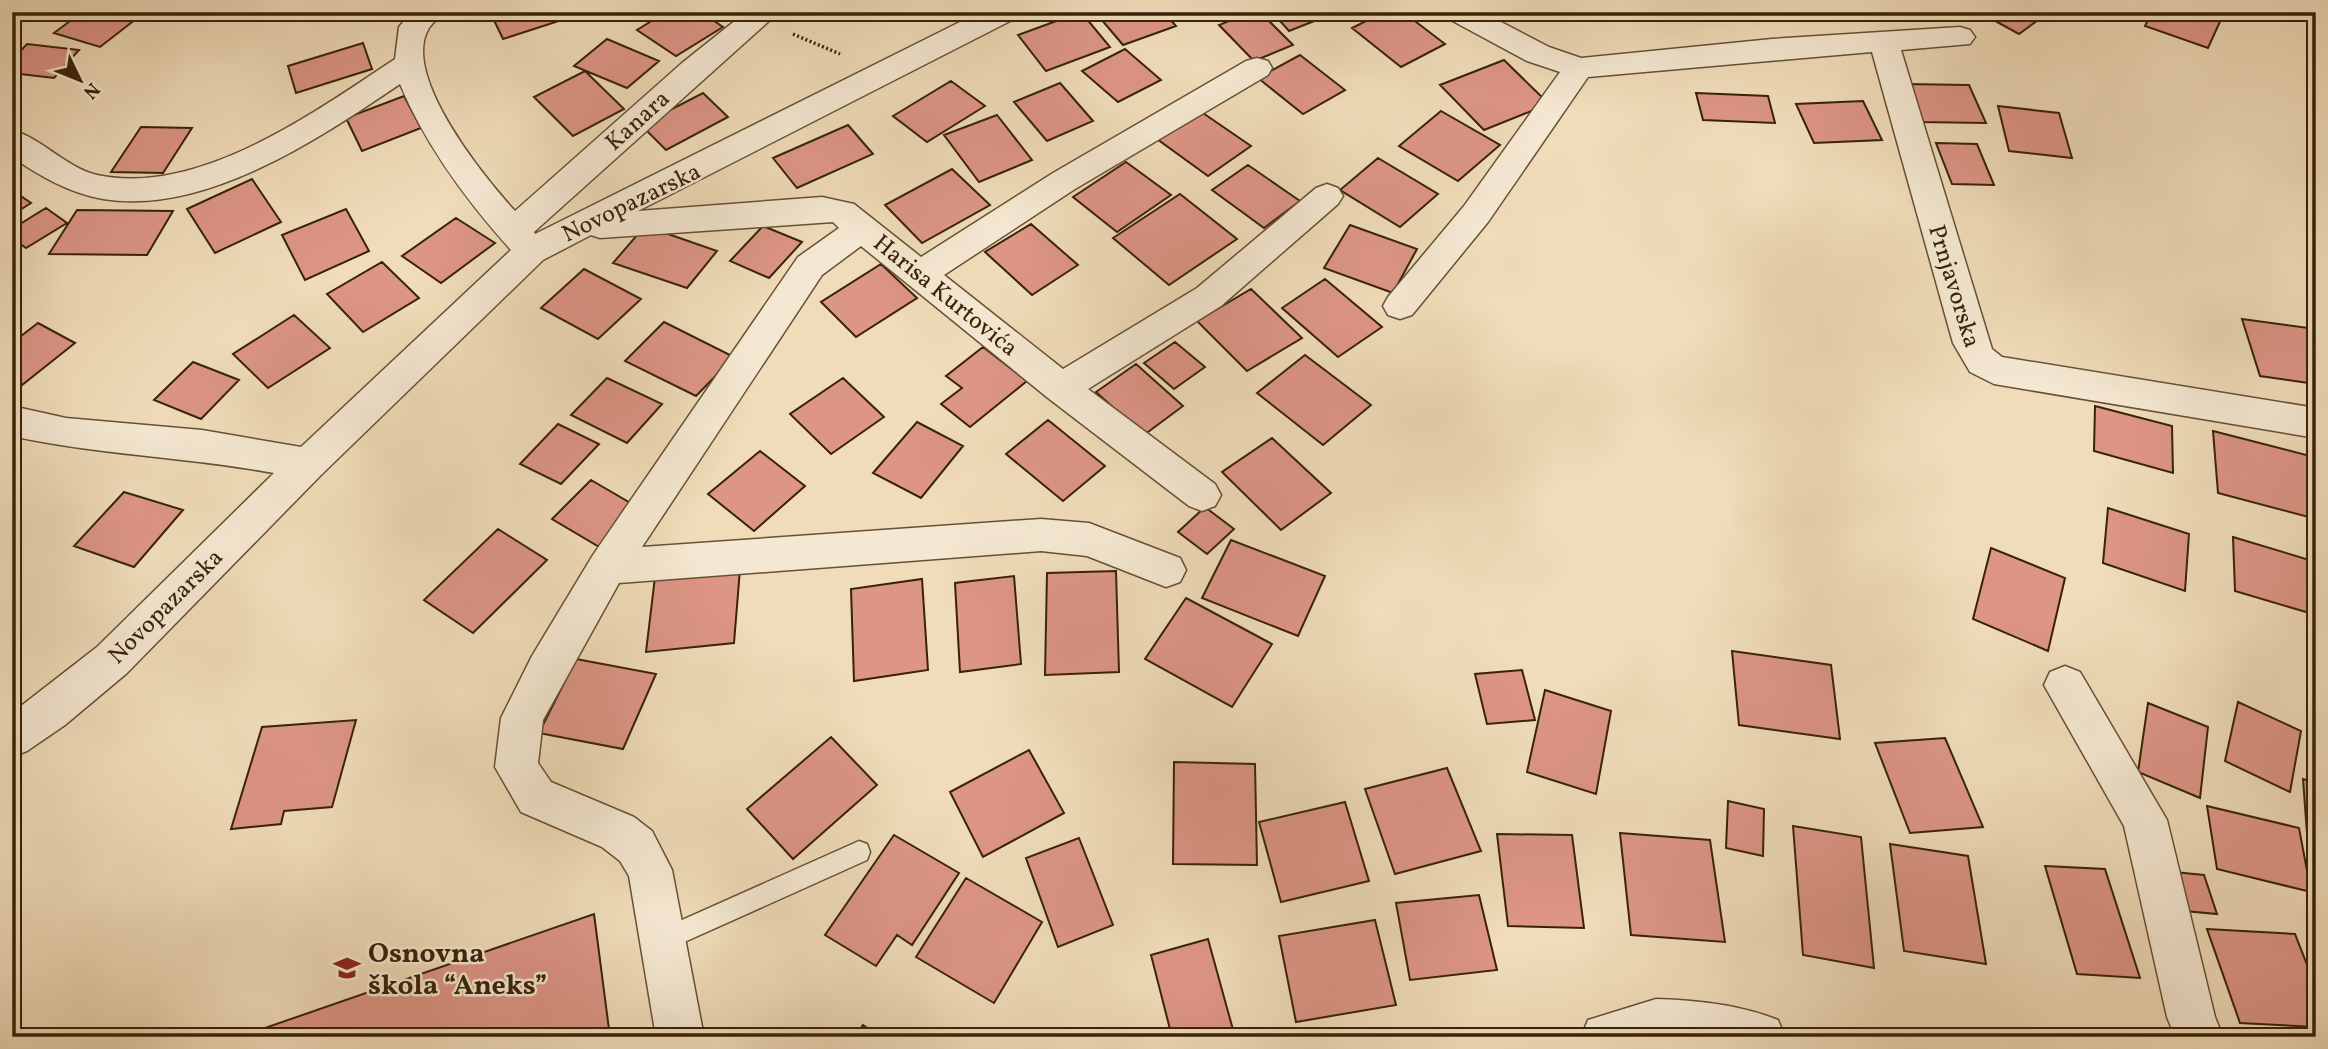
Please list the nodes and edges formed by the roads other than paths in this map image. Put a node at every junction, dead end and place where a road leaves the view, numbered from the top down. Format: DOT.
graph roads {
  1 [pos="429,12"];
  2 [pos="1004,12"];
  3 [pos="1459,12"];
  4 [pos="761,15"];
  5 [pos="1960,37"];
  6 [pos="1884,42"];
  7 [pos="411,62"];
  8 [pos="1257,68"];
  9 [pos="1579,68"];
  10 [pos="12,141"];
  11 [pos="1327,196"];
  12 [pos="582,227"];
  13 [pos="862,228"];
  14 [pos="523,241"];
  15 [pos="920,274"];
  16 [pos="1399,306"];
  17 [pos="1061,388"];
  18 [pos="12,421"];
  19 [pos="2316,423"];
  20 [pos="308,464"];
  21 [pos="1202,495"];
  22 [pos="607,567"];
  23 [pos="1166,570"];
  24 [pos="2065,685"];
  25 [pos="12,737"];
  26 [pos="859,852"];
  27 [pos="663,940"];
  28 [pos="680,1037"];
  29 [pos="1605,1037"];
  30 [pos="1761,1037"];
  31 [pos="2199,1037"];
  1 -- 7 [label="street"];
  2 -- 12 [label="street, Novopazarska"];
  3 -- 9 [label="street"];
  4 -- 14 [label="street, Kanara"];
  5 -- 6 [label="street"];
  6 -- 9 [label="street"];
  6 -- 19 [label="street, Prnjavorska"];
  7 -- 10 [label="street"];
  7 -- 14 [label="street"];
  8 -- 15 [label="street"];
  9 -- 16 [label="street"];
  11 -- 17 [label="street"];
  12 -- 13 [label="street"];
  12 -- 14 [label="street, Novopazarska"];
  13 -- 15 [label="street, Harisa Kurtovića"];
  13 -- 22 [label="street, Harisa Kurtovića"];
  14 -- 20 [label="street, Novopazarska"];
  15 -- 17 [label="street, Harisa Kurtovića"];
  17 -- 21 [label="street, Harisa Kurtovića"];
  18 -- 20 [label="street"];
  20 -- 25 [label="street, Novopazarska"];
  22 -- 23 [label="street"];
  22 -- 27 [label="street, Harisa Kurtovića"];
  24 -- 31 [label="street"];
  26 -- 27 [label="lane"];
  27 -- 28 [label="street, Harisa Kurtovića"];
  29 -- 30 [label="street"];
}
